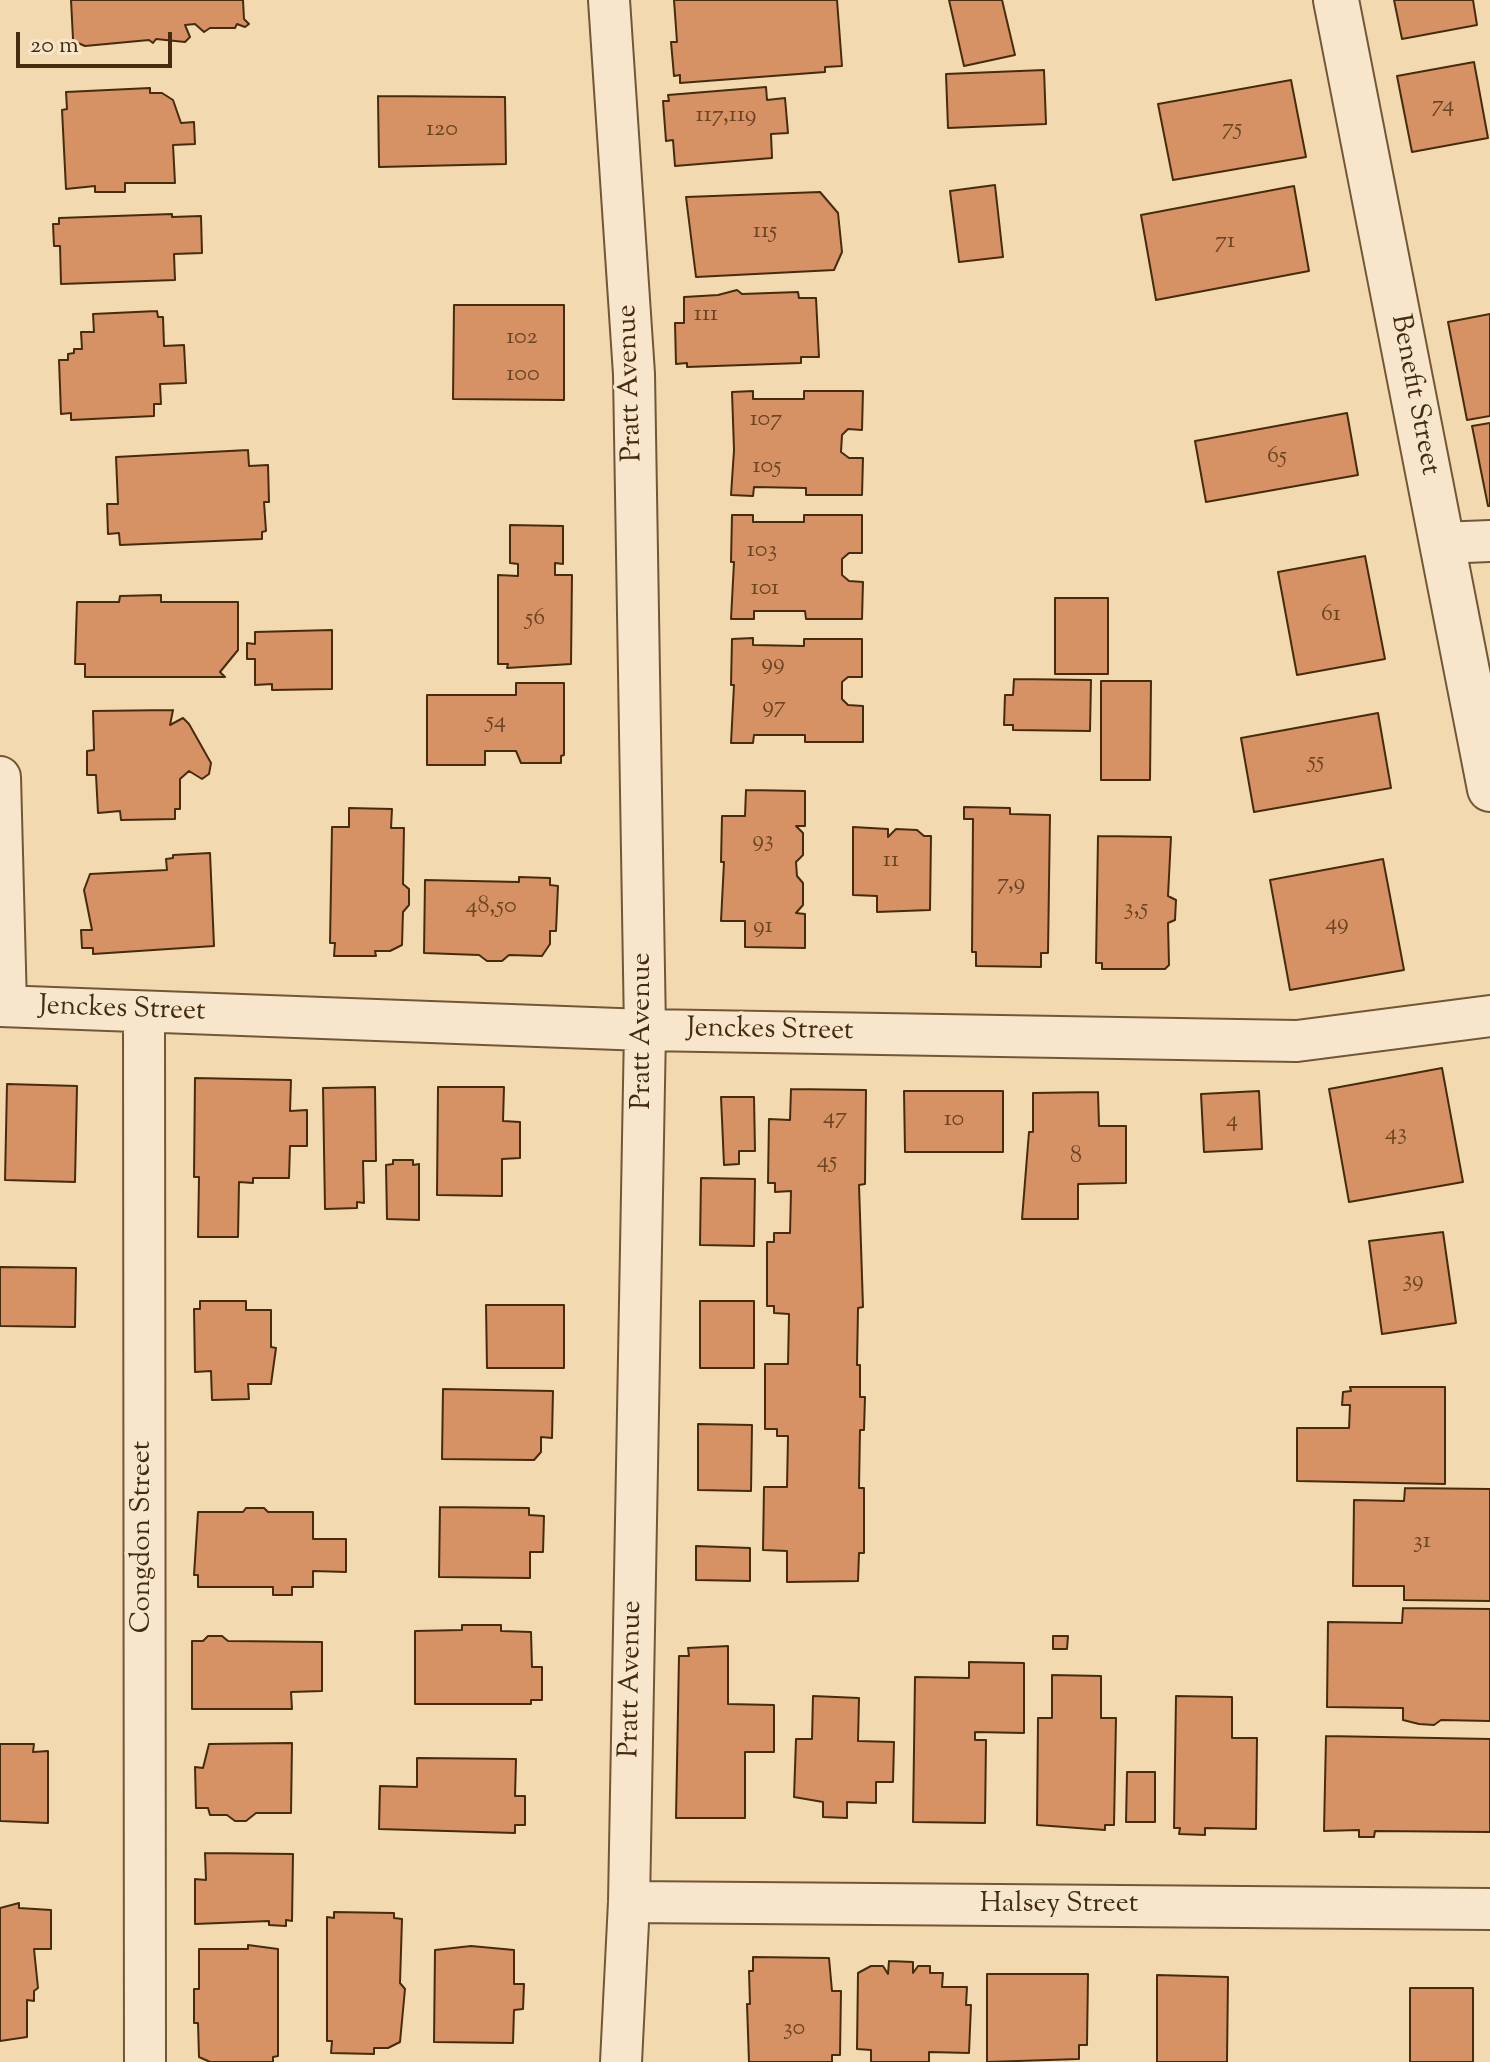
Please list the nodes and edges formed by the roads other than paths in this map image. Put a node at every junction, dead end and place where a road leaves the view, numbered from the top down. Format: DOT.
graph roads {
  1 [pos="609,0"];
  2 [pos="1336,0"];
  3 [pos="1490,541"];
  4 [pos="1441,543"];
  5 [pos="0,777"];
  6 [pos="1490,789"];
  7 [pos="3,1006"];
  8 [pos="144,1013"];
  9 [pos="1490,1016"];
  10 [pos="645,1030"];
  11 [pos="629,1902"];
  12 [pos="1490,1909"];
  13 [pos="145,2062"];
  14 [pos="621,2062"];
  1 -- 10 [label="street, Pratt Avenue"];
  2 -- 4 [label="street, Benefit Street"];
  3 -- 4 [label="street"];
  4 -- 6 [label="street, Benefit Street"];
  5 -- 7 [label="street"];
  7 -- 8 [label="street, Jenckes Street"];
  8 -- 10 [label="street, Jenckes Street"];
  8 -- 13 [label="street, Congdon Street"];
  9 -- 10 [label="street, Jenckes Street"];
  10 -- 11 [label="street, Pratt Avenue"];
  11 -- 12 [label="street, Halsey Street"];
  11 -- 14 [label="street, Pratt Avenue"];
}
